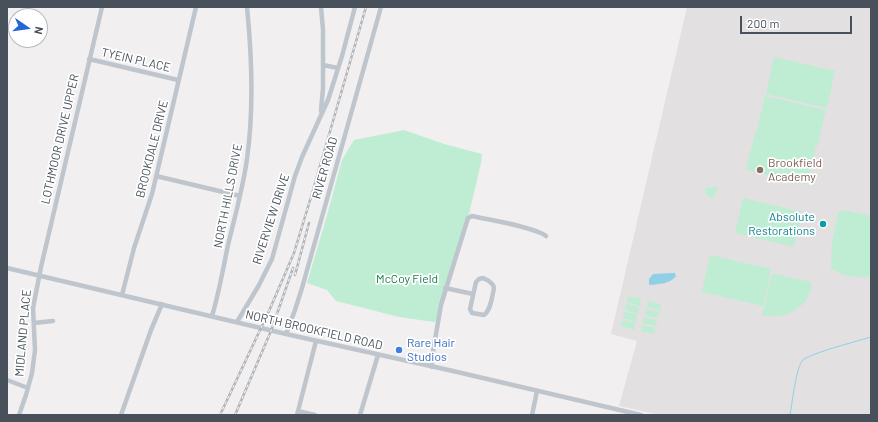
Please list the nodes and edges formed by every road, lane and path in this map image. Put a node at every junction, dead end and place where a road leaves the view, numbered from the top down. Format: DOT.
graph roads {
  1 [pos="102,7"];
  2 [pos="196,7"];
  3 [pos="247,7"];
  4 [pos="321,7"];
  5 [pos="355,7"];
  6 [pos="382,7"];
  7 [pos="89,59"];
  8 [pos="323,65"];
  9 [pos="338,68"];
  10 [pos="178,80"];
  11 [pos="319,120"];
  12 [pos="156,176"];
  13 [pos="240,196"];
  14 [pos="546,236"];
  15 [pos="7,268"];
  16 [pos="39,276"];
  17 [pos="445,288"];
  18 [pos="474,294"];
  19 [pos="122,295"];
  20 [pos="162,304"];
  21 [pos="212,316"];
  22 [pos="53,321"];
  23 [pos="237,322"];
  24 [pos="34,323"];
  25 [pos="286,334"];
  26 [pos="316,341"];
  27 [pos="378,355"];
  28 [pos="432,367"];
  29 [pos="7,380"];
  30 [pos="28,388"];
  31 [pos="538,391"];
  32 [pos="297,413"];
  33 [pos="630,414"];
  34 [pos="19,415"];
  35 [pos="121,415"];
  36 [pos="315,415"];
  37 [pos="360,415"];
  38 [pos="532,415"];
  39 [pos="641,415"];
  1 -- 7 [label="street, LOTHMOOR DRIVE UPPER"];
  2 -- 10 [label="street, BROOKDALE DRIVE"];
  3 -- 13 [label="street, NORTH HILLS DRIVE"];
  4 -- 8 [label="street, RIVERVIEW DRIVE"];
  5 -- 9 [label="street, RIVERVIEW DRIVE"];
  6 -- 25 [label="street, RIVER ROAD"];
  7 -- 10 [label="street, TYEIN PLACE"];
  7 -- 16 [label="street, LOTHMOOR DRIVE UPPER"];
  8 -- 9 [label="street"];
  8 -- 11 [label="street, RIVERVIEW DRIVE"];
  9 -- 11 [label="street, RIVERVIEW DRIVE"];
  10 -- 12 [label="street, BROOKDALE DRIVE"];
  11 -- 23 [label="street, RIVERVIEW DRIVE"];
  12 -- 13 [label="street"];
  12 -- 19 [label="street, BROOKDALE DRIVE"];
  13 -- 21 [label="street, NORTH HILLS DRIVE"];
  14 -- 17 [label="street"];
  15 -- 16 [label="street, NORTH BROOKFIELD ROAD"];
  16 -- 19 [label="street, NORTH BROOKFIELD ROAD"];
  16 -- 24 [label="street, MIDLAND PLACE"];
  17 -- 18 [label="street"];
  17 -- 28 [label="street"];
  18 -- 18 [label="street"];
  19 -- 20 [label="street, NORTH BROOKFIELD ROAD"];
  20 -- 21 [label="street, NORTH BROOKFIELD ROAD"];
  20 -- 35 [label="street"];
  21 -- 23 [label="street, NORTH BROOKFIELD ROAD"];
  22 -- 24 [label="street"];
  23 -- 25 [label="street, NORTH BROOKFIELD ROAD"];
  24 -- 30 [label="street, MIDLAND PLACE"];
  25 -- 26 [label="street, NORTH BROOKFIELD ROAD"];
  26 -- 27 [label="street, NORTH BROOKFIELD ROAD"];
  26 -- 32 [label="street"];
  27 -- 28 [label="street, NORTH BROOKFIELD ROAD"];
  27 -- 37 [label="street"];
  28 -- 31 [label="street, NORTH BROOKFIELD ROAD"];
  29 -- 30 [label="street"];
  30 -- 34 [label="street, MIDLAND PLACE"];
  31 -- 33 [label="street, NORTH BROOKFIELD ROAD"];
  31 -- 38 [label="street"];
  32 -- 36 [label="street"];
  33 -- 39 [label="street, NORTH BROOKFIELD ROAD"];
}
